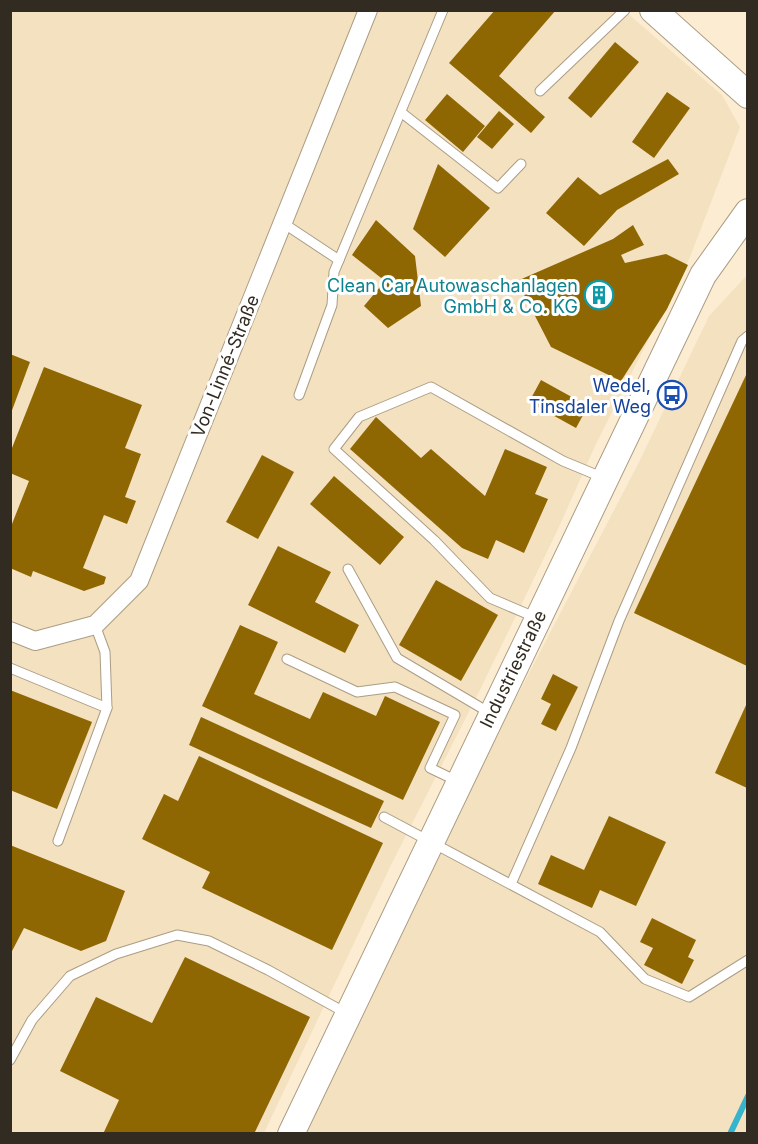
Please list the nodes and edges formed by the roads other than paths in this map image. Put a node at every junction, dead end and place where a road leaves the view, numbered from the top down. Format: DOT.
graph roads {
  1 [pos="368,10"];
  2 [pos="443,10"];
  3 [pos="625,10"];
  4 [pos="653,10"];
  5 [pos="540,91"];
  6 [pos="747,95"];
  7 [pos="402,113"];
  8 [pos="521,164"];
  9 [pos="747,212"];
  10 [pos="283,223"];
  11 [pos="339,260"];
  12 [pos="747,336"];
  13 [pos="299,395"];
  14 [pos="604,478"];
  15 [pos="348,569"];
  16 [pos="537,618"];
  17 [pos="94,625"];
  18 [pos="10,631"];
  19 [pos="287,659"];
  20 [pos="10,669"];
  21 [pos="107,708"];
  22 [pos="492,714"];
  23 [pos="459,783"];
  24 [pos="384,816"];
  25 [pos="58,841"];
  26 [pos="431,841"];
  27 [pos="511,884"];
  28 [pos="747,960"];
  29 [pos="348,1015"];
  30 [pos="10,1060"];
  31 [pos="291,1134"];
  1 -- 10 [label="street, Von-Linné-Straße"];
  2 -- 7 [label="lane"];
  3 -- 5 [label="lane"];
  4 -- 6 [label="street"];
  7 -- 8 [label="lane"];
  7 -- 11 [label="lane"];
  9 -- 14 [label="street, Industriestraße"];
  10 -- 11 [label="lane"];
  10 -- 17 [label="street, Von-Linné-Straße"];
  11 -- 13 [label="lane"];
  12 -- 27 [label="lane"];
  14 -- 16 [label="street, Industriestraße"];
  14 -- 16 [label="lane"];
  15 -- 22 [label="lane"];
  16 -- 22 [label="street, Industriestraße"];
  17 -- 18 [label="street, Von-Linné-Straße"];
  17 -- 21 [label="lane"];
  19 -- 23 [label="lane"];
  20 -- 21 [label="lane"];
  21 -- 25 [label="lane"];
  22 -- 23 [label="street, Industriestraße"];
  23 -- 26 [label="street, Industriestraße"];
  24 -- 26 [label="lane"];
  26 -- 27 [label="lane"];
  26 -- 29 [label="street, Industriestraße"];
  27 -- 28 [label="lane"];
  29 -- 30 [label="lane"];
  29 -- 31 [label="street, Industriestraße"];
}
